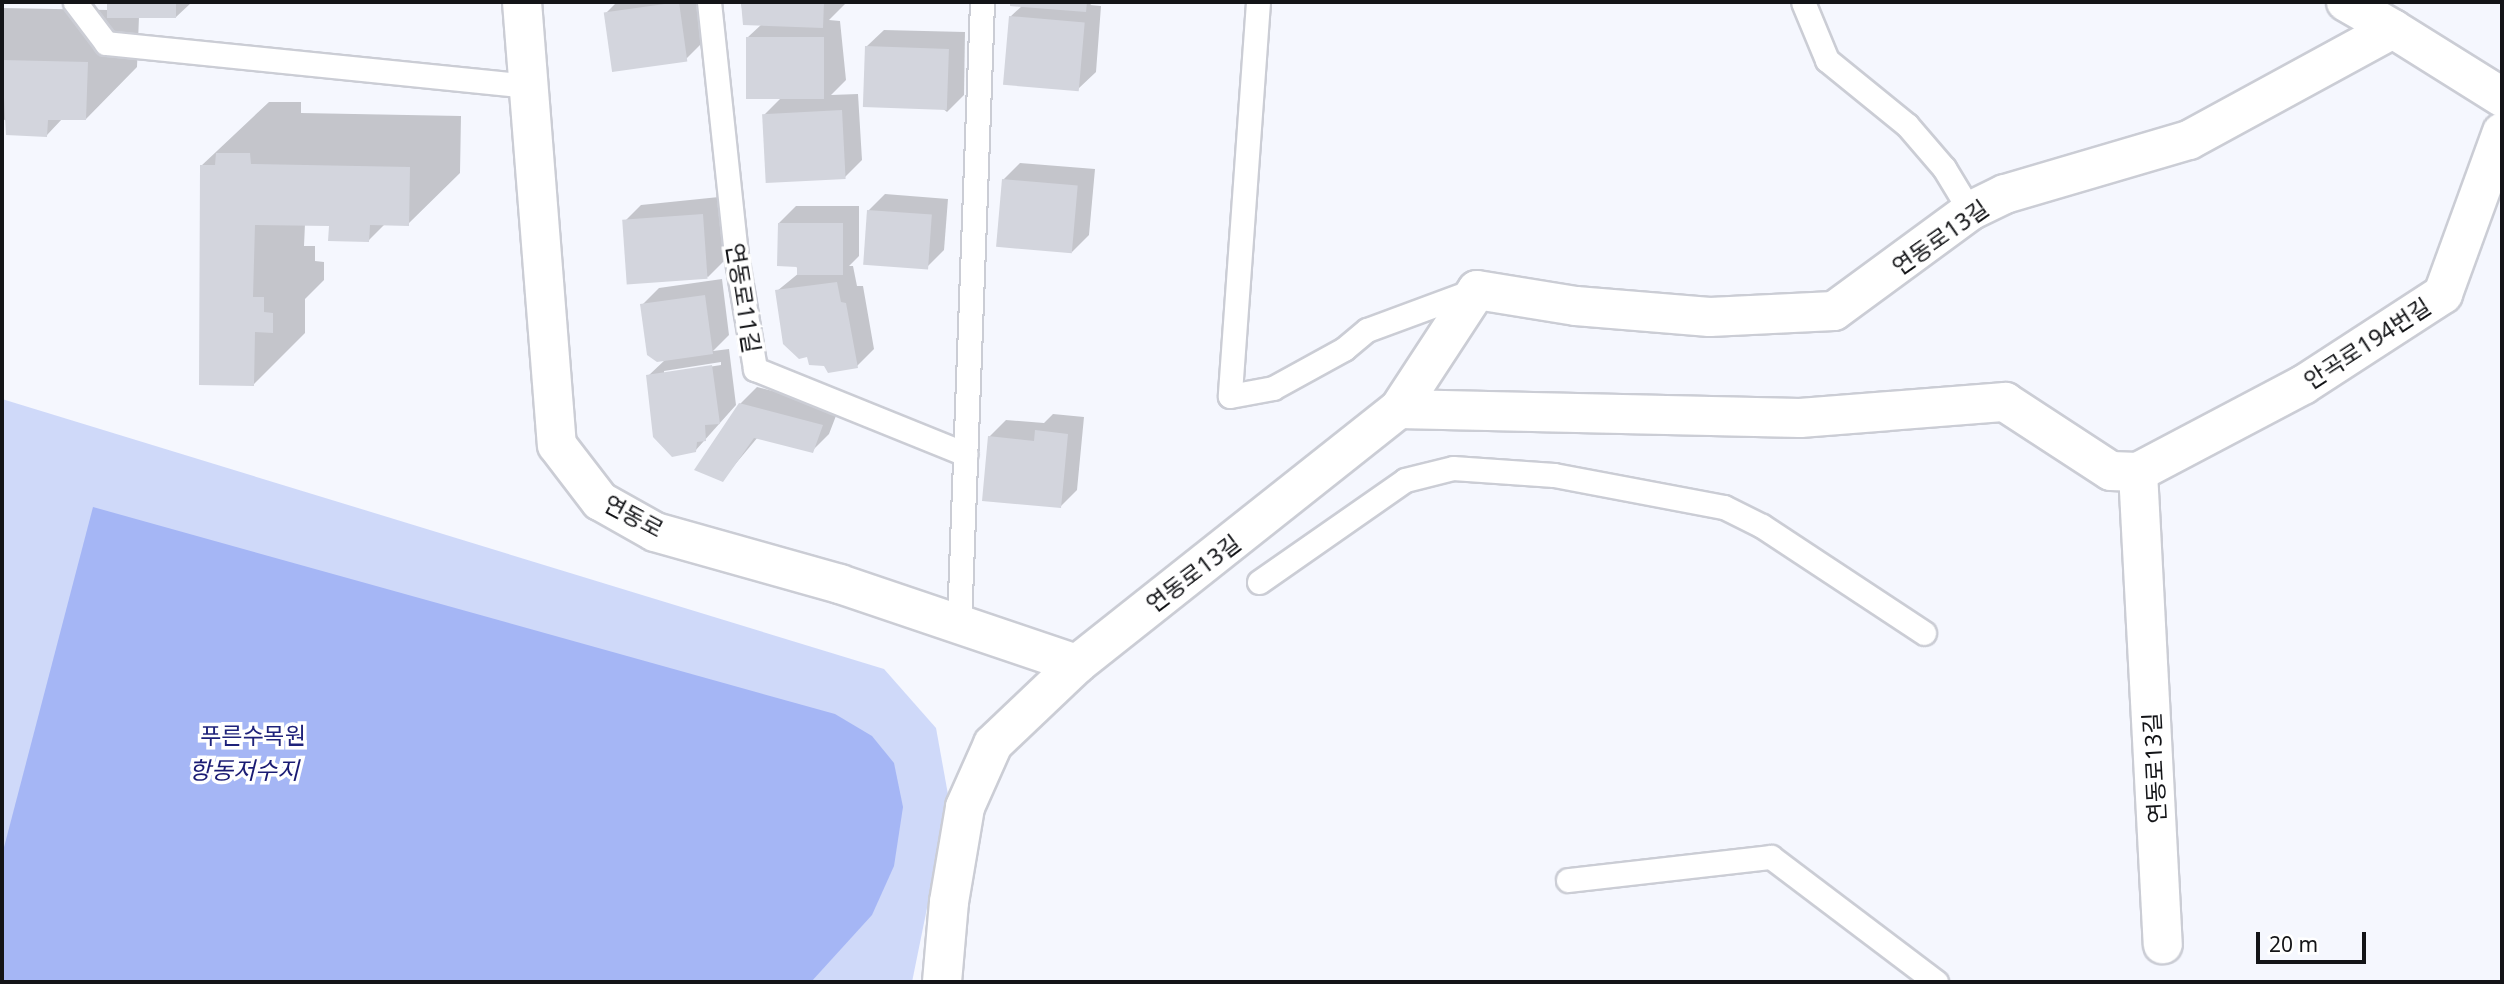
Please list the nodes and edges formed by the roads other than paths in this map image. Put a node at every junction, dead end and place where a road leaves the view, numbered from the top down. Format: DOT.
graph roads {
  1 [pos="75,2"];
  2 [pos="522,2"];
  3 [pos="709,2"];
  4 [pos="982,2"];
  5 [pos="1258,2"];
  6 [pos="1803,2"];
  7 [pos="2346,2"];
  8 [pos="2393,29"];
  9 [pos="530,86"];
  10 [pos="2502,97"];
  11 [pos="2502,132"];
  12 [pos="1970,211"];
  13 [pos="1477,290"];
  14 [pos="1399,410"];
  15 [pos="965,454"];
  16 [pos="2138,472"];
  17 [pos="1259,582"];
  18 [pos="959,624"];
  19 [pos="1924,634"];
  20 [pos="1077,664"];
  21 [pos="1569,880"];
  22 [pos="2163,944"];
  23 [pos="942,982"];
  24 [pos="1936,982"];
  1 -- 9 [label="lane"];
  2 -- 9 [label="street, 연동로"];
  3 -- 15 [label="lane, 연동로11길"];
  4 -- 15 [label="lane"];
  5 -- 13 [label="lane"];
  6 -- 12 [label="lane"];
  7 -- 8 [label="street"];
  8 -- 10 [label="street"];
  8 -- 12 [label="street, 연동로13길"];
  9 -- 18 [label="street, 연동로"];
  11 -- 16 [label="street, 안곡로194번길"];
  12 -- 13 [label="street, 연동로13길"];
  13 -- 14 [label="street, 연동로13길"];
  14 -- 16 [label="street"];
  14 -- 20 [label="street, 연동로13길"];
  15 -- 18 [label="lane"];
  16 -- 22 [label="street, 연동로13길"];
  17 -- 19 [label="lane"];
  18 -- 20 [label="street, 연동로"];
  20 -- 23 [label="street, 연동로13길"];
  21 -- 24 [label="lane"];
}
